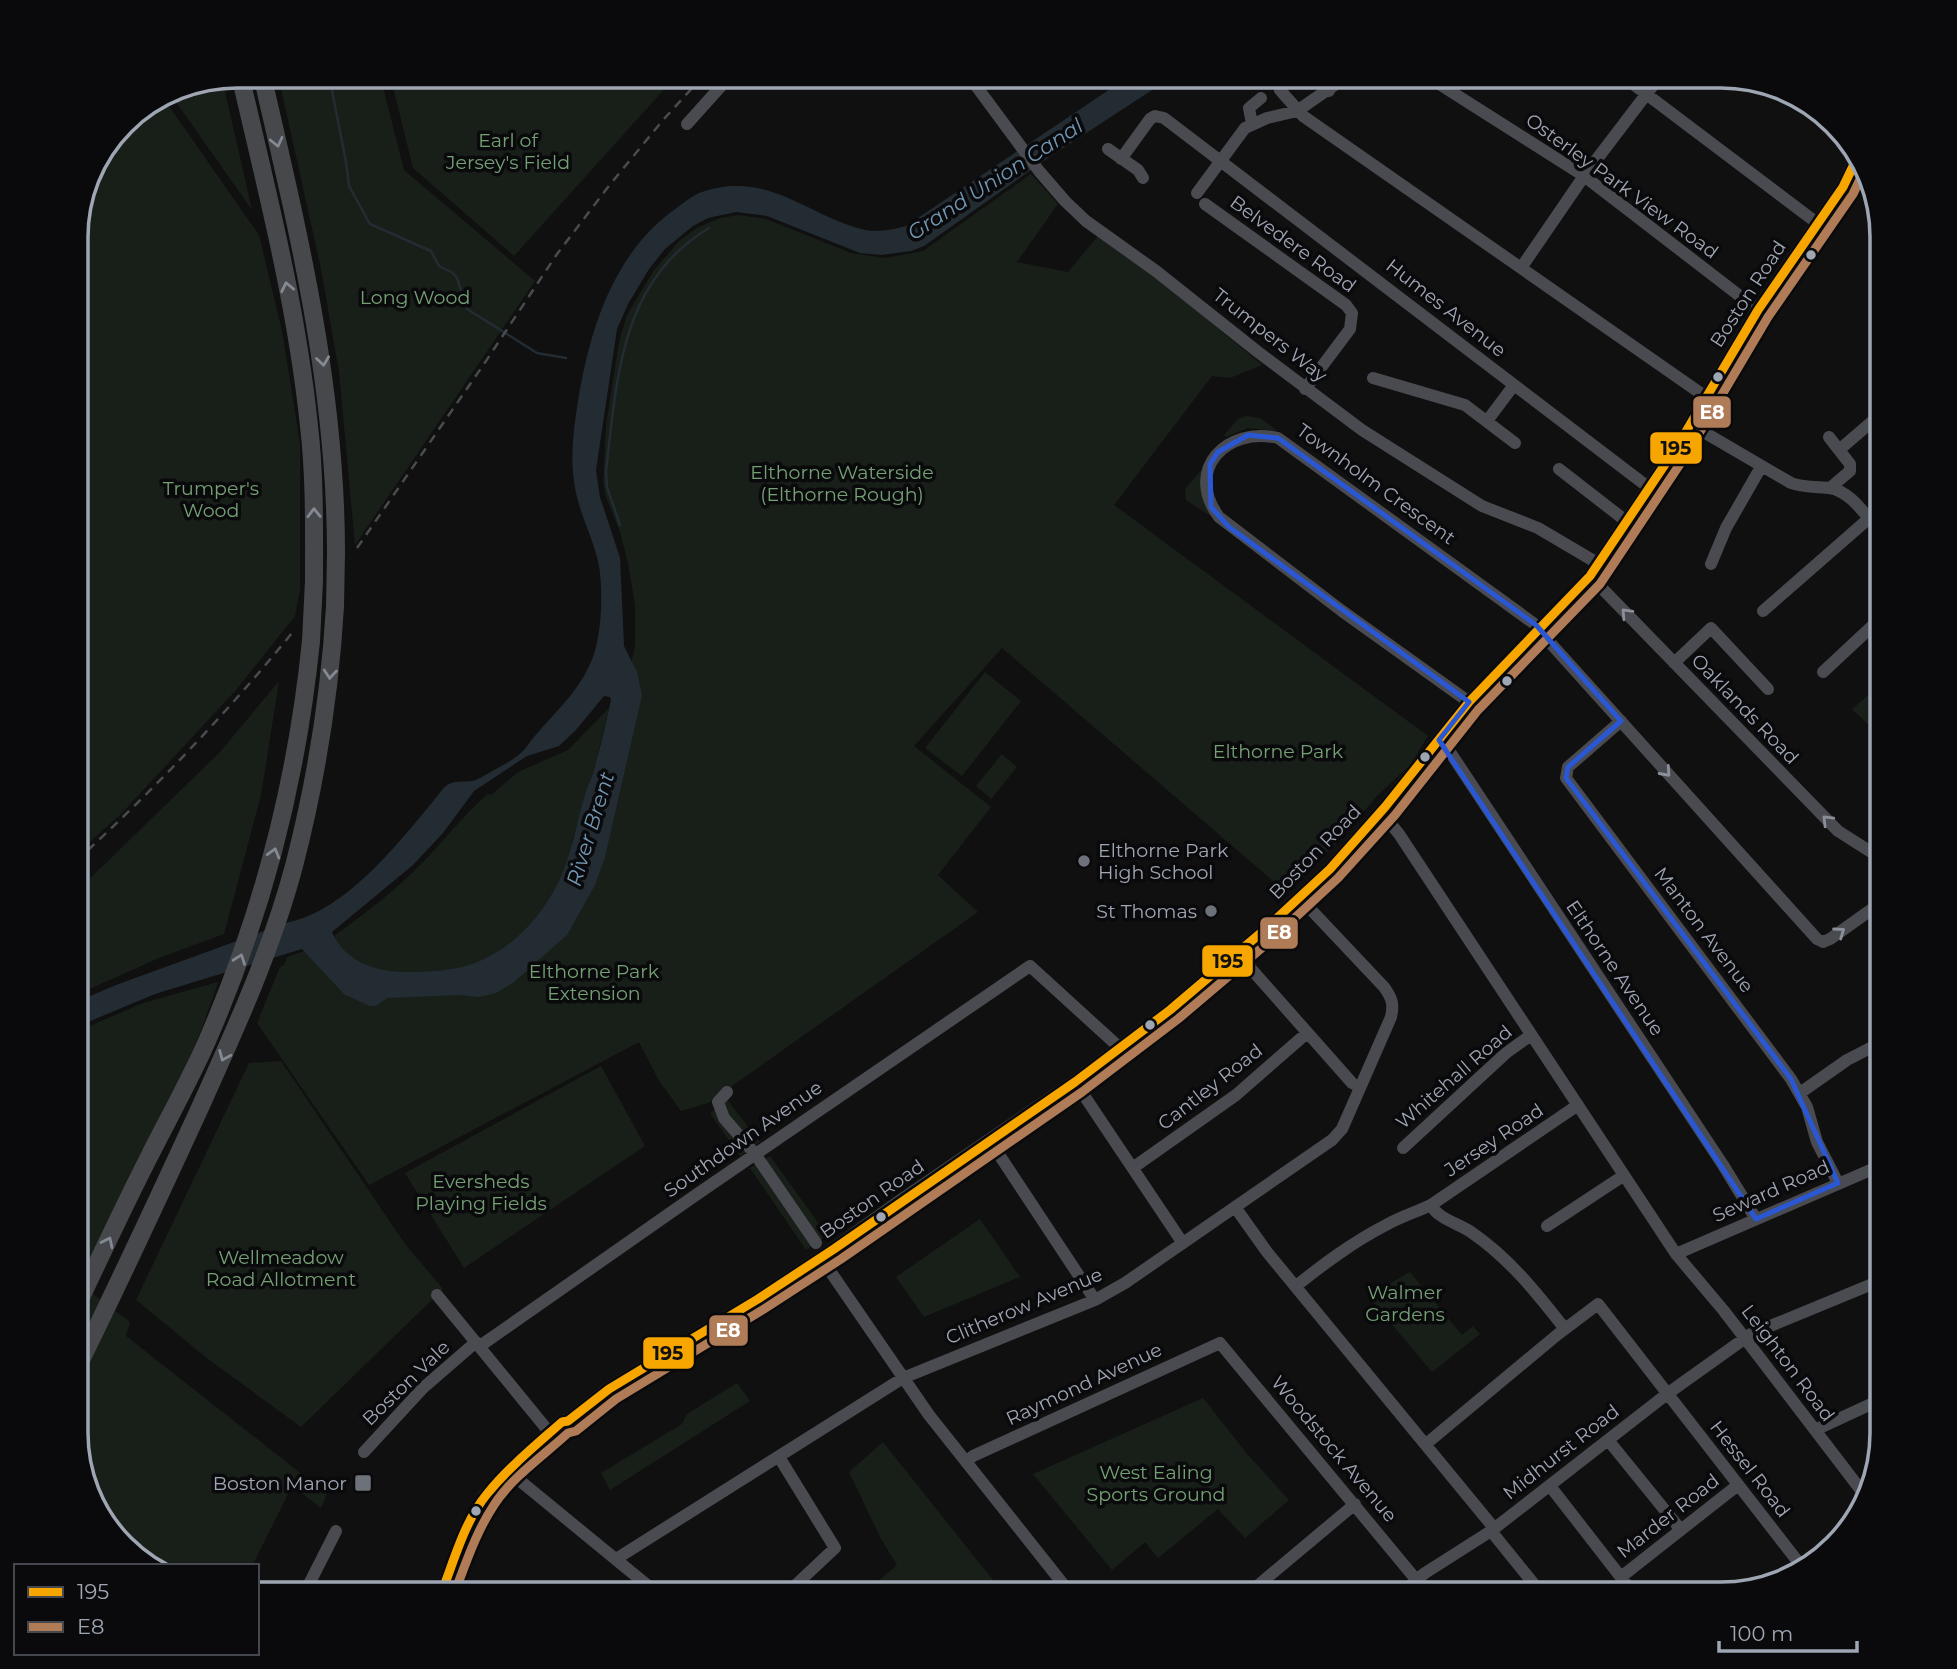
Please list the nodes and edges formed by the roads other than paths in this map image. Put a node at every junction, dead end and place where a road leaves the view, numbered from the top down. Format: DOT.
graph roads {
  1 [pos="243,88"];
  2 [pos="265,88"];
  3 [pos="719,88"];
  4 [pos="978,88"];
  5 [pos="1281,88"];
  6 [pos="1325,88"];
  7 [pos="1333,88"];
  8 [pos="1445,88"];
  9 [pos="1638,88"];
  10 [pos="1651,88"];
  11 [pos="1329,91"];
  12 [pos="1646,94"];
  13 [pos="1261,98"];
  14 [pos="1297,111"];
  15 [pos="687,124"];
  16 [pos="1252,124"];
  17 [pos="1108,149"];
  18 [pos="1121,159"];
  19 [pos="1221,159"];
  20 [pos="1851,166"];
  21 [pos="1584,176"];
  22 [pos="1857,177"];
  23 [pos="1143,178"];
  24 [pos="1843,187"];
  25 [pos="1817,223"];
  26 [pos="1521,268"];
  27 [pos="1759,310"];
  28 [pos="1373,378"];
  29 [pos="1514,386"];
  30 [pos="1305,388"];
  31 [pos="1706,397"];
  32 [pos="1487,421"];
  33 [pos="1870,423"];
  34 [pos="1690,424"];
  35 [pos="1829,438"];
  36 [pos="1515,443"];
  37 [pos="1839,450"];
  38 [pos="1761,467"];
  39 [pos="1559,469"];
  40 [pos="1648,487"];
  41 [pos="1830,488"];
  42 [pos="1868,518"];
  43 [pos="1870,520"];
  44 [pos="1626,521"];
  45 [pos="1598,564"];
  46 [pos="1711,564"];
  47 [pos="1590,576"];
  48 [pos="1763,611"];
  49 [pos="1870,628"];
  50 [pos="1540,630"];
  51 [pos="1674,663"];
  52 [pos="1823,672"];
  53 [pos="1768,689"];
  54 [pos="1469,702"];
  55 [pos="1621,721"];
  56 [pos="1439,740"];
  57 [pos="1381,812"];
  58 [pos="1870,851"];
  59 [pos="1299,897"];
  60 [pos="1870,911"];
  61 [pos="1237,953"];
  62 [pos="1307,1033"];
  63 [pos="1531,1035"];
  64 [pos="1120,1048"];
  65 [pos="1870,1048"];
  66 [pos="1075,1082"];
  67 [pos="1360,1087"];
  68 [pos="727,1092"];
  69 [pos="1800,1093"];
  70 [pos="1578,1105"];
  71 [pos="990,1141"];
  72 [pos="1403,1148"];
  73 [pos="755,1154"];
  74 [pos="1134,1167"];
  75 [pos="1870,1170"];
  76 [pos="1623,1176"];
  77 [pos="1838,1183"];
  78 [pos="1430,1205"];
  79 [pos="1235,1207"];
  80 [pos="1756,1219"];
  81 [pos="1547,1226"];
  82 [pos="1182,1242"];
  83 [pos="816,1244"];
  84 [pos="1676,1254"];
  85 [pos="821,1258"];
  86 [pos="88,1284"];
  87 [pos="1870,1285"];
  88 [pos="1296,1286"];
  89 [pos="437,1295"];
  90 [pos="1095,1300"];
  91 [pos="1565,1329"];
  92 [pos="1744,1338"];
  93 [pos="1220,1343"];
  94 [pos="478,1344"];
  95 [pos="88,1345"];
  96 [pos="903,1378"];
  97 [pos="1667,1394"];
  98 [pos="1870,1405"];
  99 [pos="1815,1430"];
  100 [pos="550,1433"];
  101 [pos="1608,1440"];
  102 [pos="1426,1444"];
  103 [pos="364,1452"];
  104 [pos="779,1457"];
  105 [pos="966,1462"];
  106 [pos="508,1471"];
  107 [pos="1738,1485"];
  108 [pos="1550,1486"];
  109 [pos="1859,1487"];
  110 [pos="1355,1504"];
  111 [pos="1492,1529"];
  112 [pos="1681,1530"];
  113 [pos="336,1531"];
  114 [pos="616,1559"];
  115 [pos="1796,1560"];
  116 [pos="1621,1577"];
  117 [pos="1417,1580"];
  118 [pos="310,1582"];
  119 [pos="446,1582"];
  120 [pos="644,1582"];
  121 [pos="799,1582"];
  122 [pos="1061,1582"];
  123 [pos="1262,1582"];
  124 [pos="1414,1582"];
  125 [pos="1533,1582"];
  126 [pos="1625,1582"];
  86 -- 1 [label="highway, one-way, bridge"];
  2 -- 95 [label="highway, one-way, bridge"];
  3 -- 15 [label="street"];
  4 -- 30 [label="street, Trumpers Way"];
  5 -- 14 [label="street"];
  6 -- 11 [label="street"];
  7 -- 11 [label="street"];
  8 -- 21 [label="street, Osterley Park View Road"];
  9 -- 12 [label="street"];
  10 -- 12 [label="street"];
  11 -- 14 [label="street"];
  12 -- 21 [label="street"];
  12 -- 25 [label="street"];
  13 -- 16 [label="street"];
  14 -- 16 [label="street"];
  14 -- 26 [label="street"];
  16 -- 19 [label="street"];
  17 -- 18 [label="street"];
  18 -- 19 [label="street, Humes Avenue"];
  18 -- 23 [label="street"];
  19 -- 29 [label="street, Humes Avenue"];
  19 -- 30 [label="street, Belvedere Road"];
  20 -- 24 [label="main road, Boston Road"];
  21 -- 26 [label="street"];
  21 -- 27 [label="street, Osterley Park View Road"];
  22 -- 24 [label="main road, Boston Road"];
  24 -- 25 [label="main road, Boston Road"];
  25 -- 27 [label="main road, Boston Road"];
  26 -- 31 [label="street"];
  27 -- 31 [label="main road, Boston Road"];
  28 -- 32 [label="street"];
  29 -- 32 [label="street"];
  29 -- 40 [label="street, Humes Avenue"];
  30 -- 45 [label="street, Trumpers Way"];
  31 -- 34 [label="main road, Boston Road"];
  32 -- 36 [label="street"];
  33 -- 37 [label="street"];
  34 -- 38 [label="street"];
  34 -- 40 [label="main road, Boston Road"];
  35 -- 37 [label="street"];
  37 -- 41 [label="street"];
  38 -- 41 [label="street"];
  38 -- 46 [label="street"];
  39 -- 44 [label="street"];
  40 -- 44 [label="main road, Boston Road"];
  41 -- 42 [label="street"];
  42 -- 43 [label="street"];
  42 -- 48 [label="street"];
  44 -- 45 [label="main road, Boston Road"];
  45 -- 47 [label="main road, Boston Road"];
  47 -- 50 [label="main road, Boston Road"];
  51 -- 47 [label="street, Oaklands Road, one-way"];
  49 -- 52 [label="street"];
  50 -- 54 [label="main road, Boston Road"];
  50 -- 54 [label="street, Townholm Crescent"];
  50 -- 55 [label="street, Townholm Crescent"];
  51 -- 53 [label="street"];
  58 -- 51 [label="street, Oaklands Road, one-way"];
  54 -- 56 [label="main road, Boston Road"];
  55 -- 60 [label="street, Townholm Crescent, one-way"];
  55 -- 69 [label="street, Manton Avenue"];
  56 -- 57 [label="main road, Boston Road"];
  56 -- 80 [label="street, Elthorne Avenue"];
  57 -- 59 [label="main road, Boston Road"];
  57 -- 63 [label="street, Leighton Road"];
  59 -- 61 [label="main road, Boston Road"];
  59 -- 67 [label="street, Clitherow Avenue"];
  61 -- 62 [label="street"];
  61 -- 64 [label="main road, Boston Road"];
  62 -- 67 [label="street"];
  62 -- 74 [label="street, Cantley Road"];
  63 -- 70 [label="street, Leighton Road"];
  63 -- 72 [label="street, Whitehall Road"];
  64 -- 66 [label="main road, Boston Road"];
  64 -- 73 [label="street, Southdown Avenue"];
  65 -- 69 [label="street"];
  66 -- 71 [label="main road, Boston Road"];
  66 -- 74 [label="street"];
  67 -- 79 [label="street, Clitherow Avenue"];
  68 -- 73 [label="street"];
  69 -- 77 [label="street, Manton Avenue"];
  70 -- 76 [label="street, Leighton Road"];
  70 -- 78 [label="street, Jersey Road"];
  71 -- 85 [label="main road, Boston Road"];
  71 -- 90 [label="street"];
  73 -- 83 [label="street"];
  73 -- 94 [label="street, Southdown Avenue"];
  74 -- 82 [label="street"];
  75 -- 77 [label="street, Seward Road"];
  76 -- 81 [label="street"];
  76 -- 84 [label="street, Leighton Road"];
  77 -- 80 [label="street, Seward Road"];
  78 -- 88 [label="street, Jersey Road"];
  78 -- 91 [label="street"];
  79 -- 82 [label="street, Clitherow Avenue"];
  79 -- 88 [label="street"];
  80 -- 84 [label="street, Seward Road"];
  82 -- 90 [label="street, Clitherow Avenue"];
  84 -- 92 [label="street, Leighton Road"];
  85 -- 96 [label="street"];
  85 -- 100 [label="main road, Boston Road"];
  87 -- 92 [label="street, Midhurst Road"];
  88 -- 102 [label="street"];
  89 -- 94 [label="street"];
  90 -- 96 [label="street, Clitherow Avenue"];
  91 -- 97 [label="street, Hessel Road"];
  91 -- 102 [label="street"];
  92 -- 97 [label="street, Midhurst Road"];
  92 -- 99 [label="street, Leighton Road"];
  93 -- 105 [label="street, Raymond Avenue"];
  93 -- 110 [label="street, Woodstock Avenue"];
  94 -- 100 [label="street"];
  94 -- 103 [label="street, Boston Vale"];
  96 -- 104 [label="street, Clitherow Avenue"];
  96 -- 105 [label="street"];
  97 -- 101 [label="street, Midhurst Road"];
  97 -- 107 [label="street, Hessel Road"];
  98 -- 99 [label="street"];
  99 -- 109 [label="street, Leighton Road"];
  100 -- 106 [label="main road, Boston Road"];
  101 -- 108 [label="street, Midhurst Road"];
  101 -- 112 [label="street"];
  102 -- 111 [label="street"];
  104 -- 114 [label="street, Clitherow Avenue"];
  104 -- 121 [label="street"];
  105 -- 122 [label="street"];
  106 -- 114 [label="street"];
  106 -- 119 [label="main road, Boston Road"];
  107 -- 112 [label="street, Marder Road"];
  107 -- 115 [label="street, Hessel Road"];
  108 -- 111 [label="street, Midhurst Road"];
  108 -- 116 [label="street"];
  110 -- 117 [label="street, Woodstock Avenue"];
  110 -- 123 [label="street"];
  111 -- 117 [label="street, Midhurst Road"];
  111 -- 125 [label="street"];
  112 -- 116 [label="street, Marder Road"];
  113 -- 118 [label="street"];
  114 -- 120 [label="street"];
  116 -- 126 [label="street"];
  117 -- 124 [label="street, Midhurst Road"];
}
